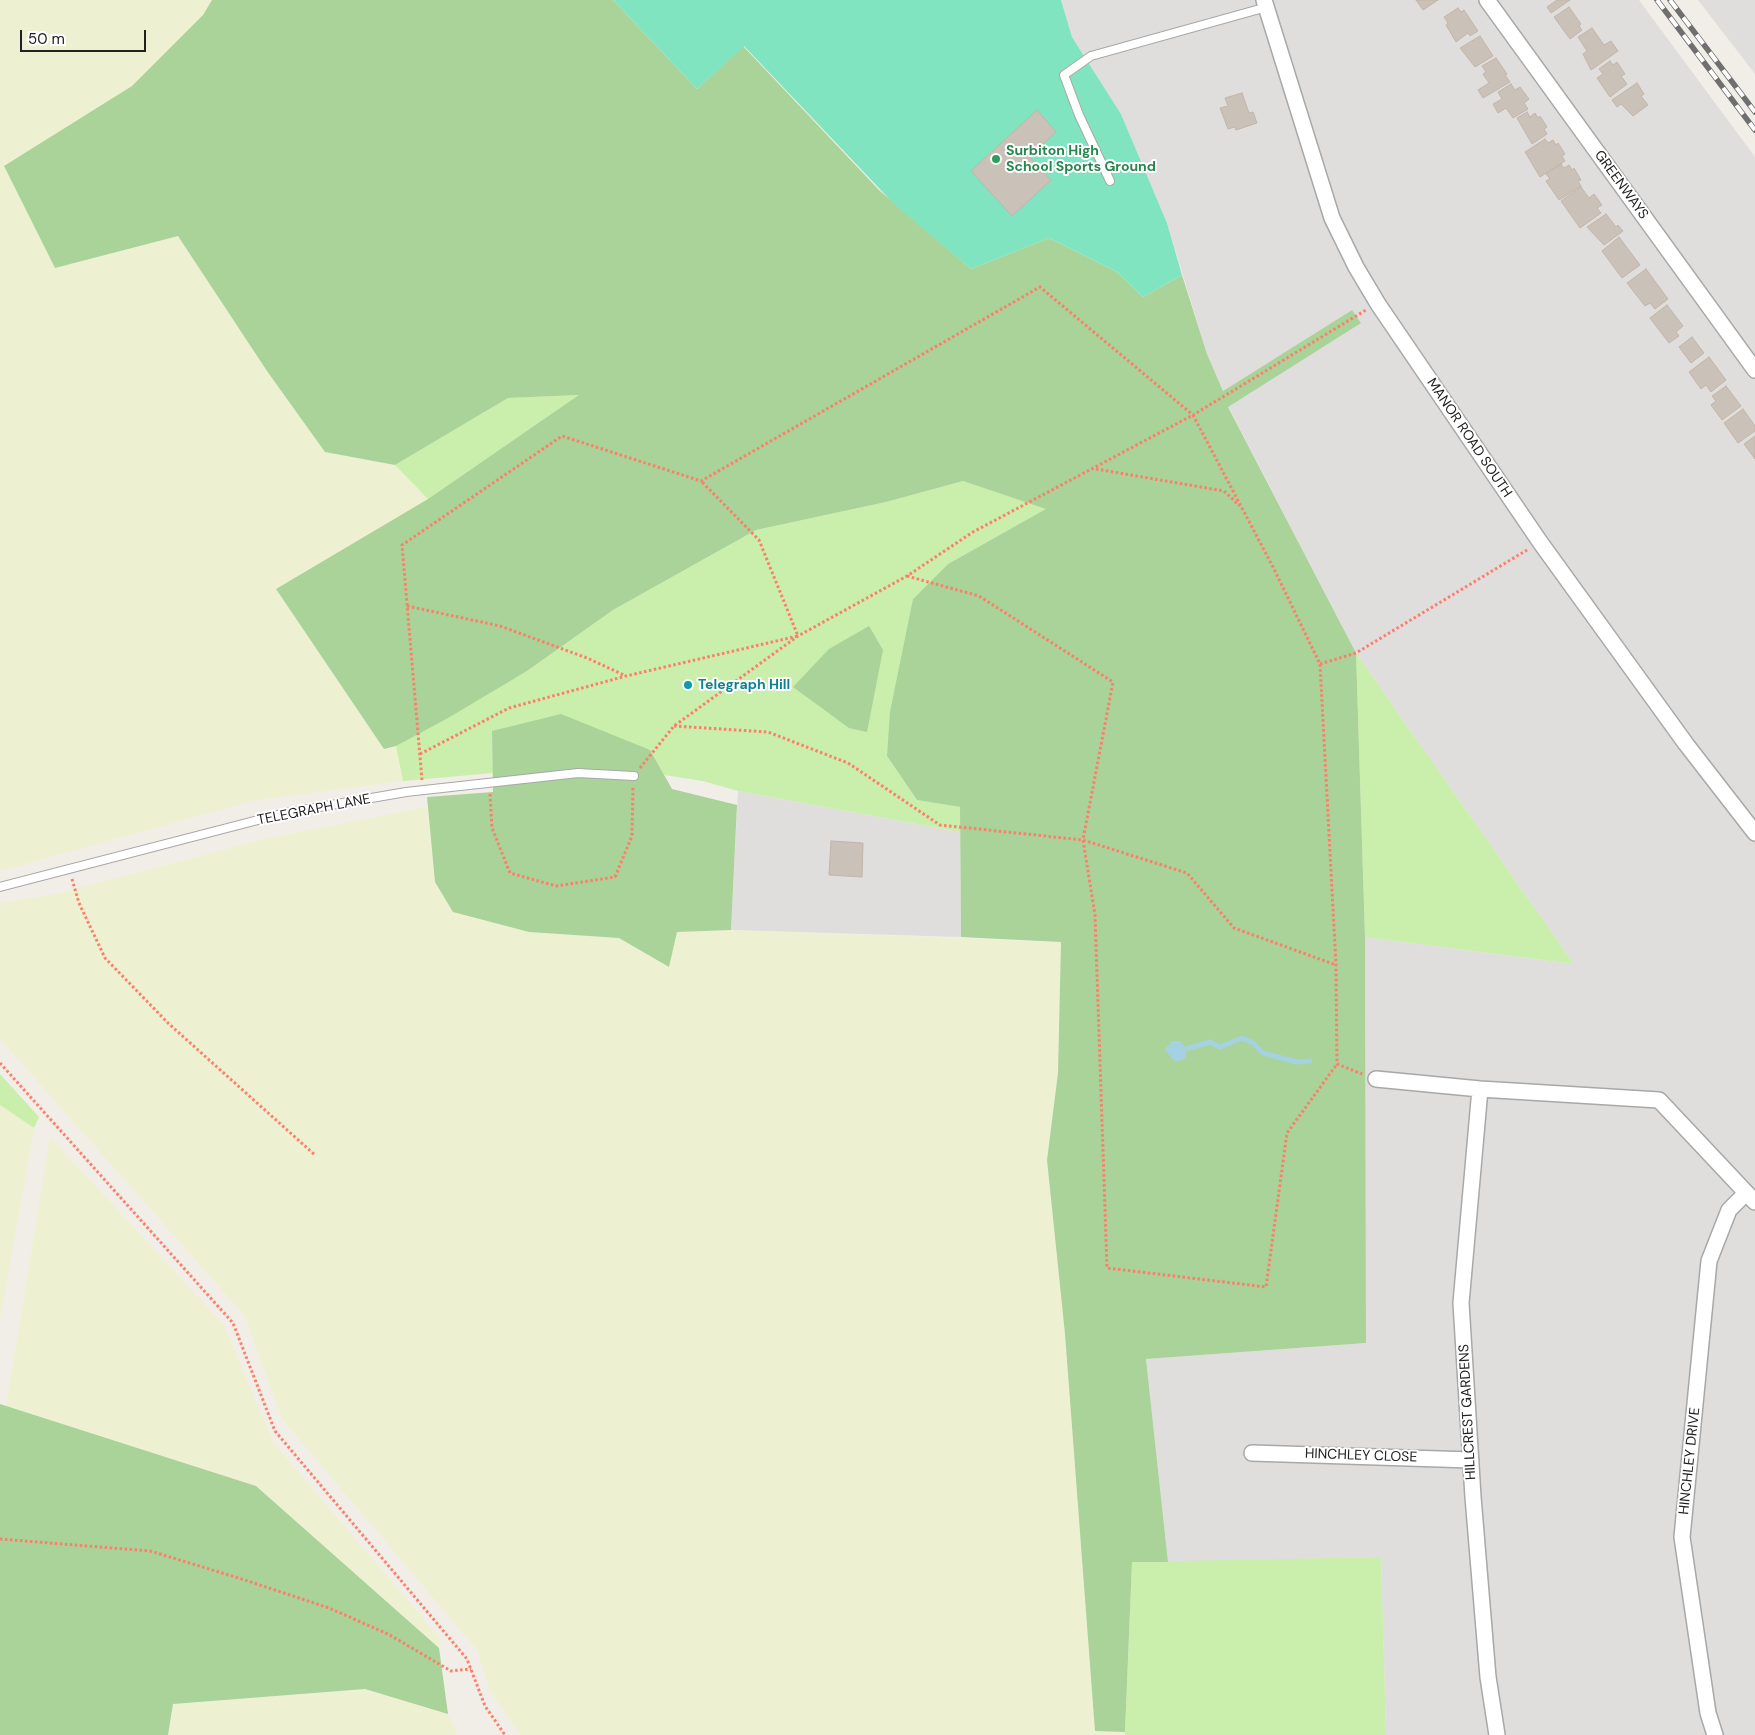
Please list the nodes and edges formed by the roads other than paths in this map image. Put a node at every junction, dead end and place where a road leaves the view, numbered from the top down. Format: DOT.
graph roads {
  1 [pos="1487,0"];
  2 [pos="1265,4"];
  3 [pos="1110,181"];
  4 [pos="1755,370"];
  5 [pos="634,776"];
  6 [pos="1755,833"];
  7 [pos="0,887"];
  8 [pos="1376,1079"];
  9 [pos="1480,1090"];
  10 [pos="1750,1198"];
  11 [pos="1252,1453"];
  12 [pos="1471,1460"];
  13 [pos="1497,1735"];
  14 [pos="1715,1735"];
  1 -- 4 [label="street, GREENWAYS"];
  2 -- 3 [label="lane"];
  2 -- 6 [label="street, MANOR ROAD SOUTH"];
  5 -- 7 [label="lane, TELEGRAPH LANE"];
  8 -- 9 [label="street"];
  9 -- 10 [label="street"];
  9 -- 12 [label="street, HILLCREST GARDENS"];
  10 -- 14 [label="street, HINCHLEY DRIVE"];
  11 -- 12 [label="street, HINCHLEY CLOSE"];
  12 -- 13 [label="street, HILLCREST GARDENS"];
}
